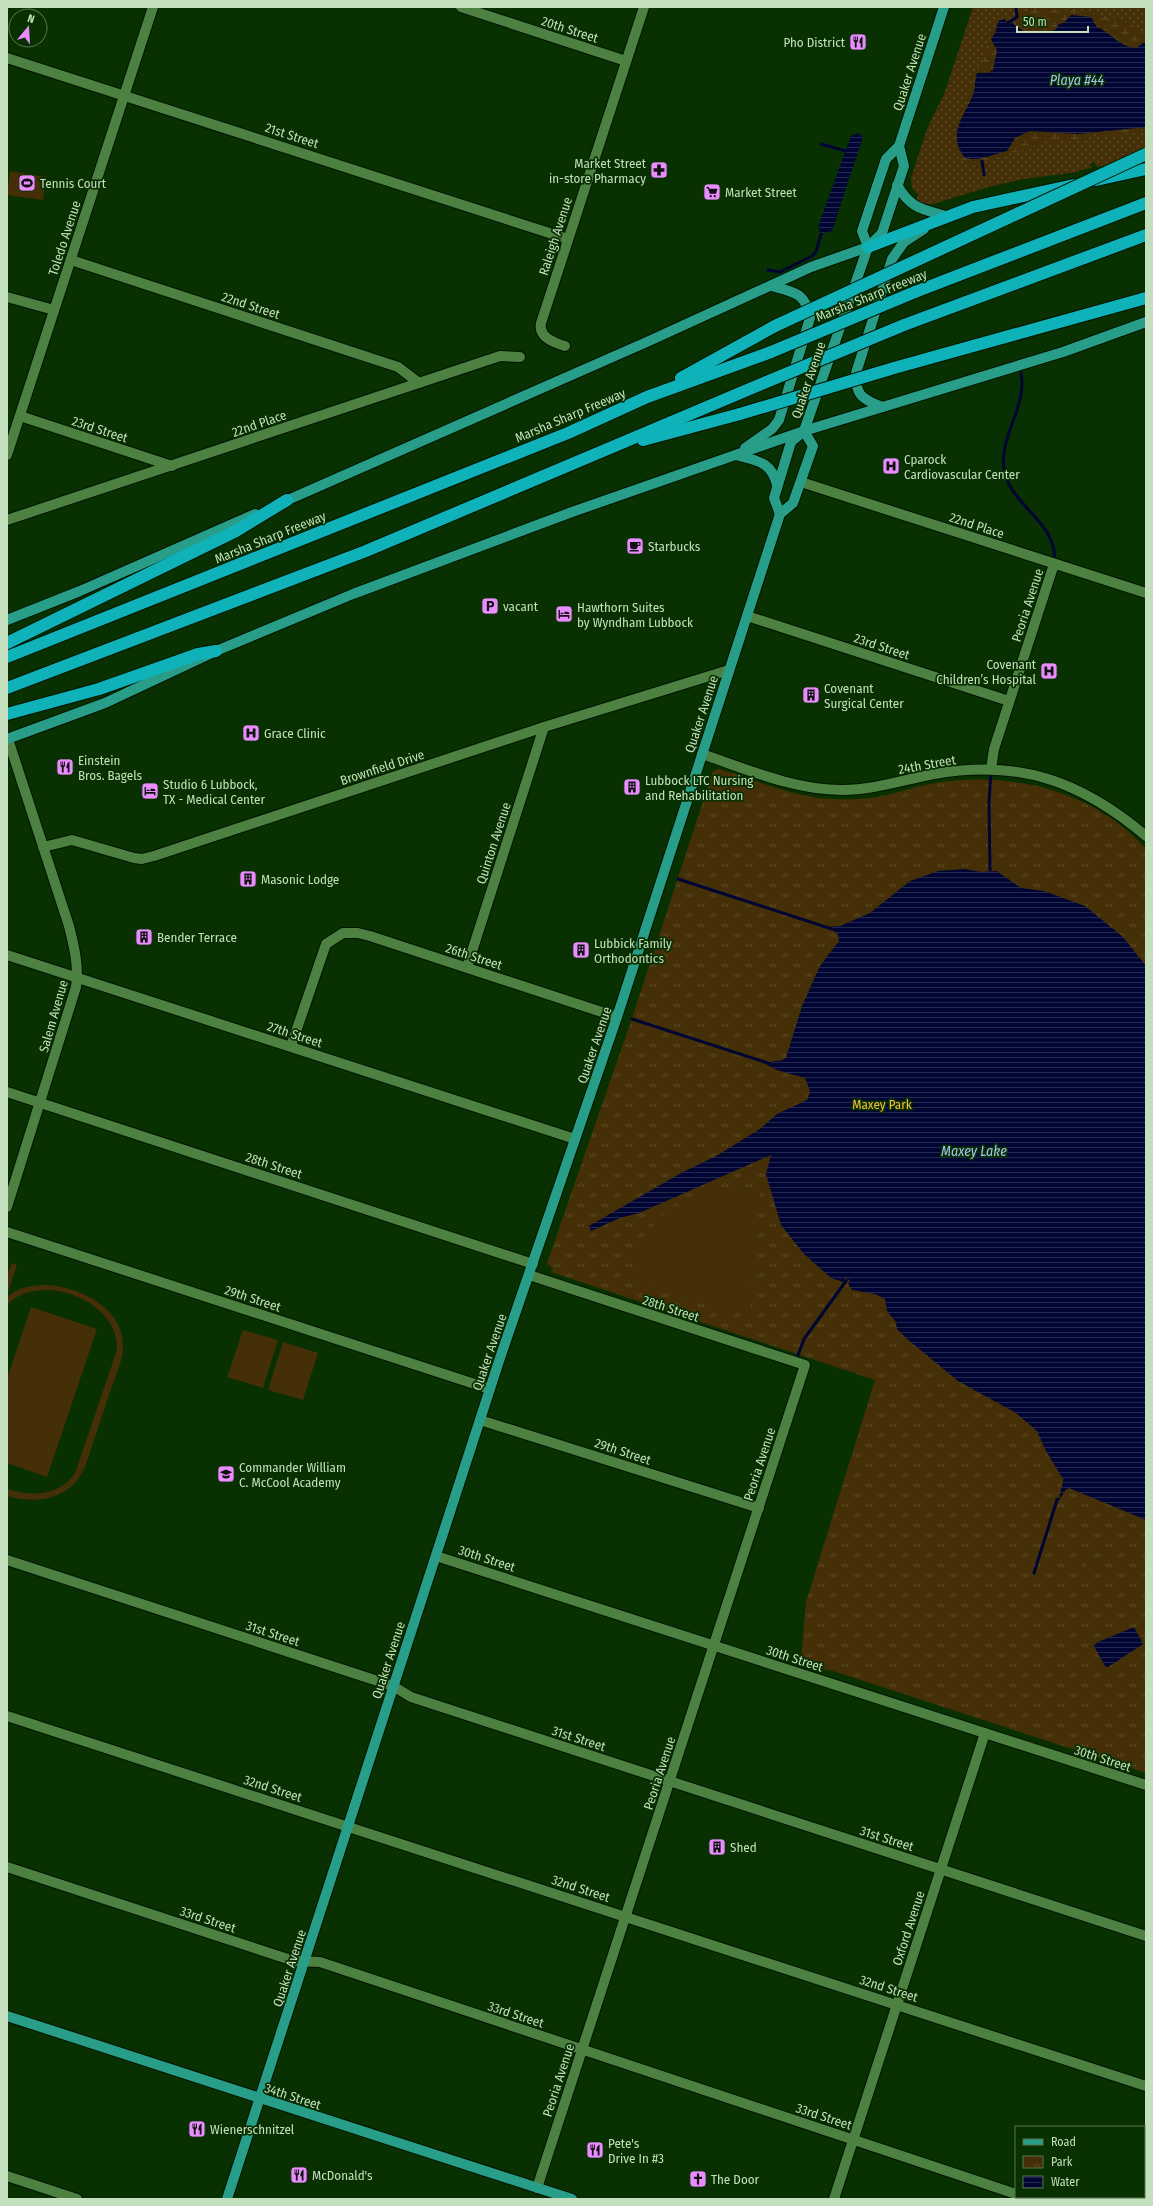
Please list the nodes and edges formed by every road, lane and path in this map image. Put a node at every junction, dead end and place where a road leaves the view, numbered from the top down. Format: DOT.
graph roads {
  1 [pos="153,7"];
  2 [pos="461,7"];
  3 [pos="644,7"];
  4 [pos="944,7"];
  5 [pos="7,58"];
  6 [pos="626,61"];
  7 [pos="125,94"];
  8 [pos="899,146"];
  9 [pos="1146,154"];
  10 [pos="1146,170"];
  11 [pos="898,185"];
  12 [pos="1146,203"];
  13 [pos="946,216"];
  14 [pos="1146,235"];
  15 [pos="568,239"];
  16 [pos="868,246"];
  17 [pos="71,260"];
  18 [pos="771,286"];
  19 [pos="7,297"];
  20 [pos="1146,298"];
  21 [pos="54,310"];
  22 [pos="1146,322"];
  23 [pos="565,346"];
  24 [pos="520,357"];
  25 [pos="419,383"];
  26 [pos="647,397"];
  27 [pos="882,407"];
  28 [pos="20,416"];
  29 [pos="804,431"];
  30 [pos="596,453"];
  31 [pos="7,455"];
  32 [pos="736,455"];
  33 [pos="172,466"];
  34 [pos="801,482"];
  35 [pos="777,486"];
  36 [pos="287,500"];
  37 [pos="780,514"];
  38 [pos="7,520"];
  39 [pos="1054,564"];
  40 [pos="1146,593"];
  41 [pos="747,616"];
  42 [pos="7,620"];
  43 [pos="7,643"];
  44 [pos="216,651"];
  45 [pos="7,657"];
  46 [pos="729,670"];
  47 [pos="7,688"];
  48 [pos="1010,701"];
  49 [pos="7,714"];
  50 [pos="544,728"];
  51 [pos="7,739"];
  52 [pos="702,754"];
  53 [pos="991,769"];
  54 [pos="1146,836"];
  55 [pos="43,847"];
  56 [pos="7,955"];
  57 [pos="467,967"];
  58 [pos="77,978"];
  59 [pos="617,1017"];
  60 [pos="291,1046"];
  61 [pos="7,1092"];
  62 [pos="40,1103"];
  63 [pos="575,1139"];
  64 [pos="7,1207"];
  65 [pos="7,1232"];
  66 [pos="532,1264"];
  67 [pos="529,1275"];
  68 [pos="805,1365"];
  69 [pos="490,1389"];
  70 [pos="480,1420"];
  71 [pos="759,1508"];
  72 [pos="436,1556"];
  73 [pos="7,1560"];
  74 [pos="714,1645"];
  75 [pos="393,1686"];
  76 [pos="7,1716"];
  77 [pos="985,1733"];
  78 [pos="670,1781"];
  79 [pos="1146,1785"];
  80 [pos="348,1826"];
  81 [pos="7,1867"];
  82 [pos="941,1869"];
  83 [pos="626,1916"];
  84 [pos="1146,1936"];
  85 [pos="305,1962"];
  86 [pos="897,2005"];
  87 [pos="7,2016"];
  88 [pos="582,2049"];
  89 [pos="1146,2086"];
  90 [pos="259,2099"];
  91 [pos="854,2140"];
  92 [pos="7,2176"];
  93 [pos="537,2188"];
  94 [pos="1015,2194"];
  95 [pos="77,2199"];
  96 [pos="227,2199"];
  97 [pos="572,2199"];
  98 [pos="834,2199"];
  1 -- 7 [label="street, Toledo Avenue"];
  2 -- 6 [label="street, 20th Street"];
  3 -- 6 [label="street, Raleigh Avenue"];
  4 -- 8 [label="main road, Quaker Avenue"];
  5 -- 7 [label="street, 21st Street"];
  6 -- 15 [label="street, Raleigh Avenue"];
  7 -- 15 [label="street, 21st Street"];
  7 -- 17 [label="street, Toledo Avenue"];
  8 -- 11 [label="main road, Quaker Avenue"];
  8 -- 16 [label="main road, Quaker Avenue"];
  9 -- 26 [label="highway, bridge"];
  10 -- 13 [label="highway"];
  11 -- 13 [label="main road"];
  11 -- 16 [label="main road, Quaker Avenue"];
  12 -- 26 [label="highway, Marsha Sharp Freeway, bridge"];
  13 -- 16 [label="highway"];
  13 -- 27 [label="main road"];
  14 -- 30 [label="highway, bridge"];
  15 -- 23 [label="street, Raleigh Avenue"];
  16 -- 18 [label="main road, Marsha Sharp Freeway"];
  16 -- 29 [label="main road, Quaker Avenue"];
  17 -- 21 [label="street, Toledo Avenue"];
  17 -- 25 [label="street, 22nd Street"];
  18 -- 32 [label="main road"];
  18 -- 36 [label="main road, Marsha Sharp Freeway"];
  19 -- 21 [label="street"];
  20 -- 30 [label="highway, bridge"];
  21 -- 28 [label="street, Toledo Avenue"];
  22 -- 27 [label="main road"];
  24 -- 25 [label="street, 22nd Place"];
  25 -- 33 [label="street, 22nd Place"];
  26 -- 45 [label="highway, Marsha Sharp Freeway"];
  27 -- 29 [label="main road"];
  28 -- 31 [label="street, Toledo Avenue"];
  28 -- 33 [label="street, 23rd Street"];
  29 -- 32 [label="main road"];
  29 -- 34 [label="main road, Quaker Avenue"];
  29 -- 35 [label="main road, Quaker Avenue"];
  30 -- 47 [label="highway"];
  32 -- 35 [label="main road"];
  32 -- 44 [label="main road"];
  33 -- 38 [label="street, 22nd Place"];
  34 -- 37 [label="main road, Quaker Avenue"];
  34 -- 39 [label="street, 22nd Place"];
  35 -- 37 [label="main road, Quaker Avenue"];
  36 -- 42 [label="main road, Marsha Sharp Freeway"];
  36 -- 43 [label="highway"];
  37 -- 41 [label="main road, Quaker Avenue"];
  39 -- 40 [label="street, 22nd Place"];
  39 -- 48 [label="street, Peoria Avenue"];
  41 -- 46 [label="main road, Quaker Avenue"];
  41 -- 48 [label="street, 23rd Street"];
  44 -- 49 [label="highway"];
  44 -- 51 [label="main road"];
  46 -- 50 [label="street, Brownfield Drive"];
  46 -- 52 [label="main road, Quaker Avenue"];
  48 -- 53 [label="street, Peoria Avenue"];
  50 -- 55 [label="street, Brownfield Drive"];
  50 -- 57 [label="street, Quinton Avenue"];
  51 -- 55 [label="street, Salem Avenue"];
  52 -- 53 [label="street, 24th Street"];
  52 -- 59 [label="main road, Quaker Avenue"];
  53 -- 54 [label="street, 24th Street"];
  55 -- 58 [label="street, Salem Avenue"];
  56 -- 58 [label="street, 27th Street"];
  57 -- 59 [label="street, 26th Street"];
  57 -- 60 [label="street, 26th Street"];
  58 -- 60 [label="street, 27th Street"];
  58 -- 62 [label="street, Salem Avenue"];
  59 -- 63 [label="main road, Quaker Avenue"];
  60 -- 63 [label="street, 27th Street"];
  61 -- 62 [label="street, 28th Street"];
  62 -- 64 [label="street, Salem Avenue"];
  62 -- 66 [label="street, 28th Street"];
  63 -- 66 [label="main road, Quaker Avenue"];
  65 -- 69 [label="street, 29th Street"];
  66 -- 67 [label="main road, Quaker Avenue"];
  67 -- 68 [label="street, 28th Street"];
  67 -- 69 [label="main road, Quaker Avenue"];
  68 -- 71 [label="street, Peoria Avenue"];
  69 -- 70 [label="main road, Quaker Avenue"];
  70 -- 71 [label="street, 29th Street"];
  70 -- 72 [label="main road, Quaker Avenue"];
  71 -- 74 [label="street, Peoria Avenue"];
  72 -- 74 [label="street, 30th Street"];
  72 -- 75 [label="main road, Quaker Avenue"];
  73 -- 75 [label="street, 31st Street"];
  74 -- 77 [label="street, 30th Street"];
  74 -- 78 [label="street, Peoria Avenue"];
  75 -- 78 [label="street, 31st Street"];
  75 -- 80 [label="main road, Quaker Avenue"];
  76 -- 80 [label="street, 32nd Street"];
  77 -- 79 [label="street, 30th Street"];
  77 -- 82 [label="street, Oxford Avenue"];
  78 -- 82 [label="street, 31st Street"];
  78 -- 83 [label="street, Peoria Avenue"];
  80 -- 83 [label="street, 32nd Street"];
  80 -- 85 [label="main road, Quaker Avenue"];
  81 -- 85 [label="street, 33rd Street"];
  82 -- 84 [label="street, 31st Street"];
  82 -- 86 [label="street, Oxford Avenue"];
  83 -- 86 [label="street, 32nd Street"];
  83 -- 88 [label="street, Peoria Avenue"];
  85 -- 88 [label="street, 33rd Street"];
  85 -- 90 [label="main road, Quaker Avenue"];
  86 -- 89 [label="street, 32nd Street"];
  86 -- 91 [label="street, Oxford Avenue"];
  87 -- 90 [label="main road, 34th Street"];
  88 -- 91 [label="street, 33rd Street"];
  88 -- 93 [label="street, Peoria Avenue"];
  90 -- 93 [label="main road, 34th Street"];
  90 -- 96 [label="main road, Quaker Avenue"];
  91 -- 94 [label="street, 33rd Street"];
  91 -- 98 [label="street, Oxford Avenue"];
  92 -- 95 [label="street"];
  93 -- 97 [label="main road, 34th Street"];
}
